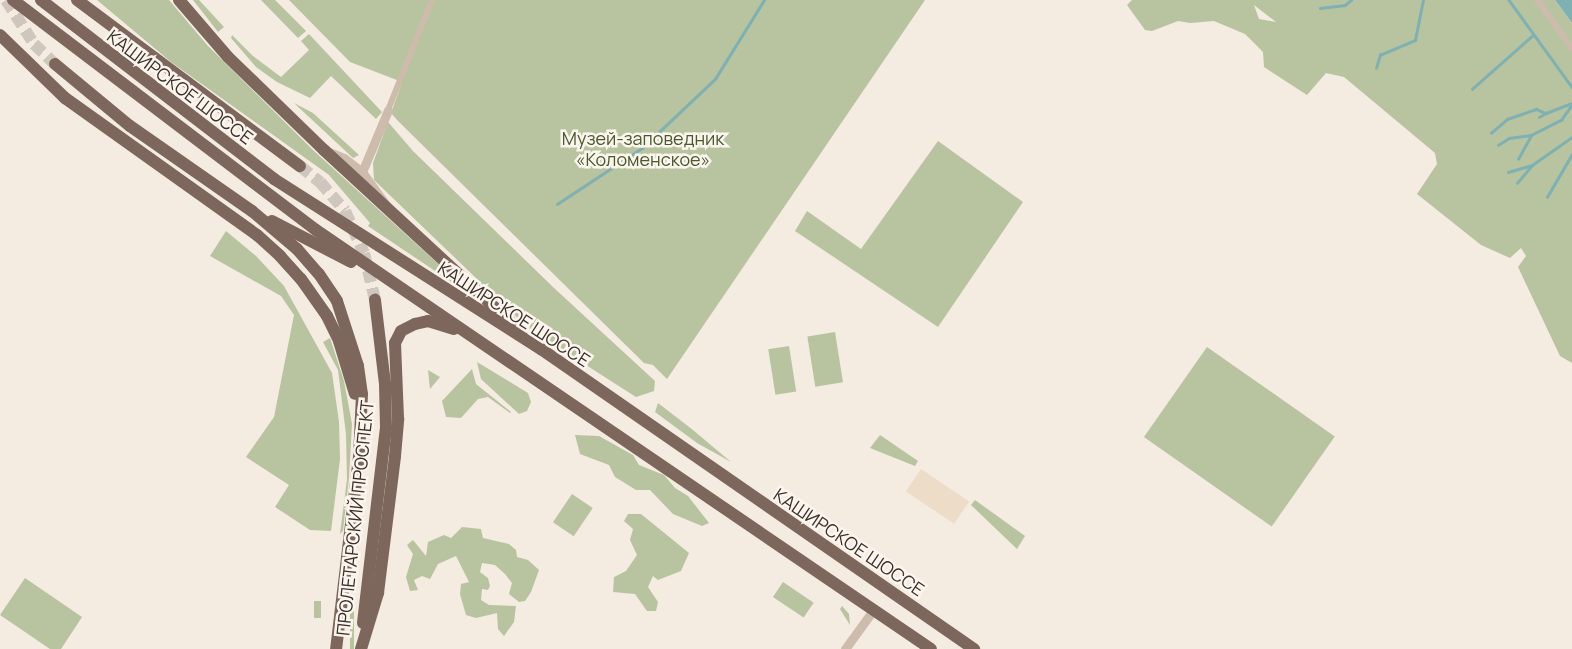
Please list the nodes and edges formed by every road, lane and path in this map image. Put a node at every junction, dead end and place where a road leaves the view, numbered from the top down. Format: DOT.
graph roads {
  1 [pos="13,0"];
  2 [pos="41,0"];
  3 [pos="77,0"];
  4 [pos="88,0"];
  5 [pos="179,0"];
  6 [pos="432,0"];
  7 [pos="1537,0"];
  8 [pos="105,21"];
  9 [pos="0,34"];
  10 [pos="1572,48"];
  11 [pos="55,64"];
  12 [pos="388,110"];
  13 [pos="324,150"];
  14 [pos="300,166"];
  15 [pos="362,172"];
  16 [pos="252,211"];
  17 [pos="389,212"];
  18 [pos="394,284"];
  19 [pos="375,300"];
  20 [pos="474,336"];
  21 [pos="541,349"];
  22 [pos="361,428"];
  23 [pos="874,609"];
  24 [pos="336,649"];
  25 [pos="361,649"];
  26 [pos="845,649"];
  27 [pos="931,649"];
  28 [pos="974,649"];
  1 -- 18 [label="main road, КАШИРСКОЕ ШОССЕ"];
  2 -- 21 [label="main road, КАШИРСКОЕ ШОССЕ"];
  3 -- 8 [label="main road"];
  4 -- 8 [label="main road"];
  5 -- 13 [label="main road"];
  6 -- 12 [label="street"];
  7 -- 10 [label="street"];
  8 -- 14 [label="main road, КАШИРСКОЕ ШОССЕ"];
  9 -- 22 [label="main road"];
  11 -- 16 [label="main road"];
  12 -- 15 [label="street"];
  13 -- 15 [label="street"];
  13 -- 17 [label="main road"];
  15 -- 17 [label="street"];
  16 -- 18 [label="main road"];
  16 -- 22 [label="main road, ПРОЛЕТАРСКИЙ ПРОСПЕКТ"];
  17 -- 21 [label="main road"];
  18 -- 20 [label="main road, КАШИРСКОЕ ШОССЕ"];
  19 -- 25 [label="main road, ПРОЛЕТАРСКИЙ ПРОСПЕКТ"];
  20 -- 23 [label="main road, КАШИРСКОЕ ШОССЕ"];
  20 -- 25 [label="main road"];
  21 -- 28 [label="main road, КАШИРСКОЕ ШОССЕ"];
  22 -- 24 [label="main road, ПРОЛЕТАРСКИЙ ПРОСПЕКТ"];
  23 -- 26 [label="street"];
  23 -- 27 [label="main road, КАШИРСКОЕ ШОССЕ"];
}
